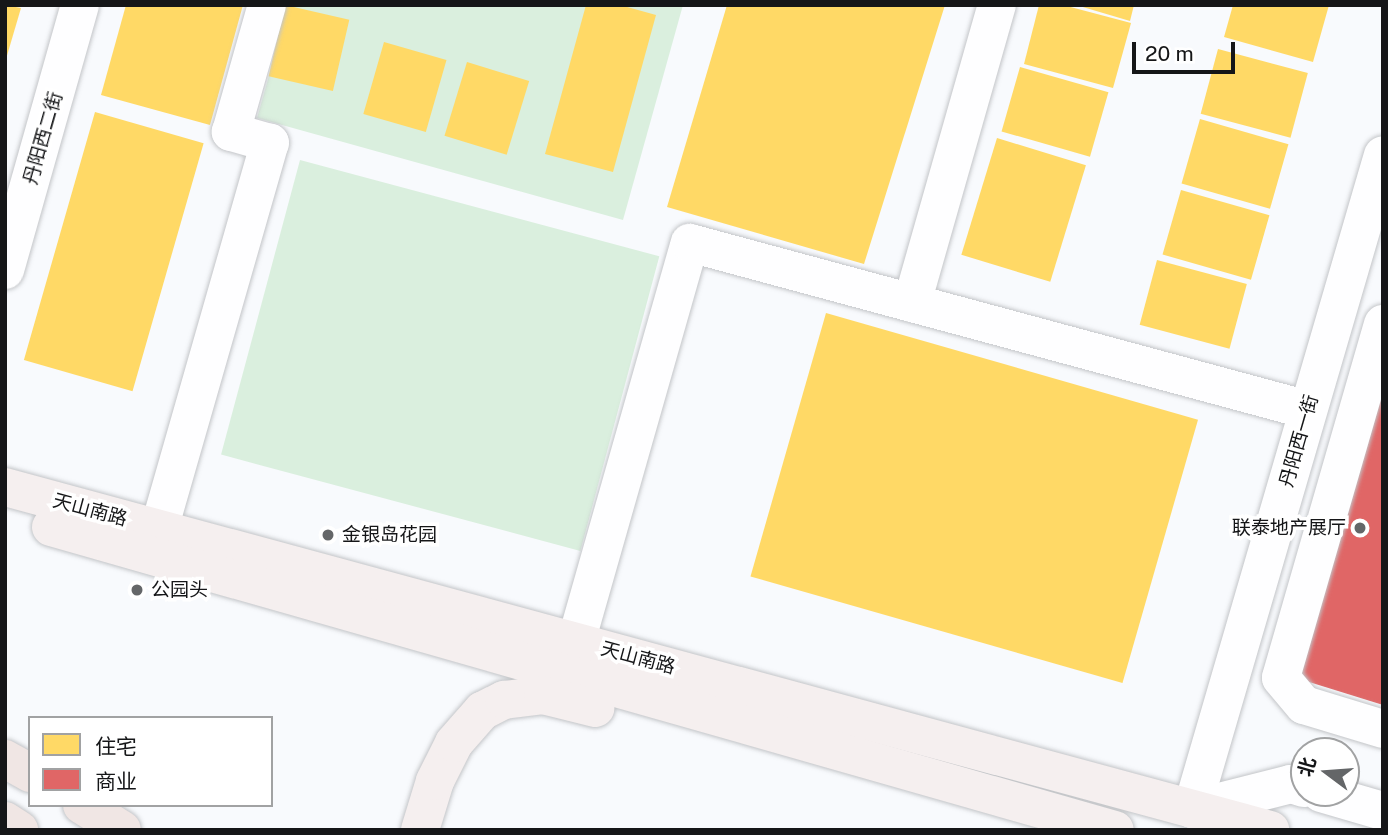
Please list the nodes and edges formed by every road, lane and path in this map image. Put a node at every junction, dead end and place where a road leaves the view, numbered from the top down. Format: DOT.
graph roads {
  1 [pos="80,5"];
  2 [pos="267,5"];
  3 [pos="997,5"];
  4 [pos="1383,155"];
  5 [pos="5,270"];
  6 [pos="912,303"];
  7 [pos="1383,324"];
  8 [pos="1308,410"];
  9 [pos="5,487"];
  10 [pos="5,513"];
  11 [pos="159,529"];
  12 [pos="576,642"];
  13 [pos="1383,729"];
  14 [pos="793,738"];
  15 [pos="5,758"];
  16 [pos="28,773"];
  17 [pos="1290,784"];
  18 [pos="1360,804"];
  19 [pos="85,807"];
  20 [pos="1192,808"];
  21 [pos="1383,811"];
  22 [pos="5,821"];
  23 [pos="19,830"];
  24 [pos="122,830"];
  25 [pos="419,830"];
  26 [pos="1115,830"];
  27 [pos="1270,830"];
  1 -- 5 [label="street, 丹阳西二街"];
  2 -- 11 [label="street"];
  3 -- 6 [label="street"];
  4 -- 8 [label="street, 丹阳西一街"];
  6 -- 8 [label="street"];
  6 -- 12 [label="street"];
  7 -- 13 [label="street"];
  8 -- 20 [label="street, 丹阳西一街"];
  9 -- 11 [label="main road, 天山南路"];
  10 -- 14 [label="main road, 天山南路"];
  11 -- 12 [label="main road, 天山南路"];
  12 -- 20 [label="main road, 天山南路"];
  14 -- 25 [label="main road"];
  14 -- 26 [label="main road, 天山南路"];
  15 -- 16 [label="highway"];
  17 -- 20 [label="street"];
  18 -- 21 [label="street"];
  19 -- 24 [label="highway"];
  20 -- 27 [label="main road, 天山南路"];
  22 -- 23 [label="highway"];
}
